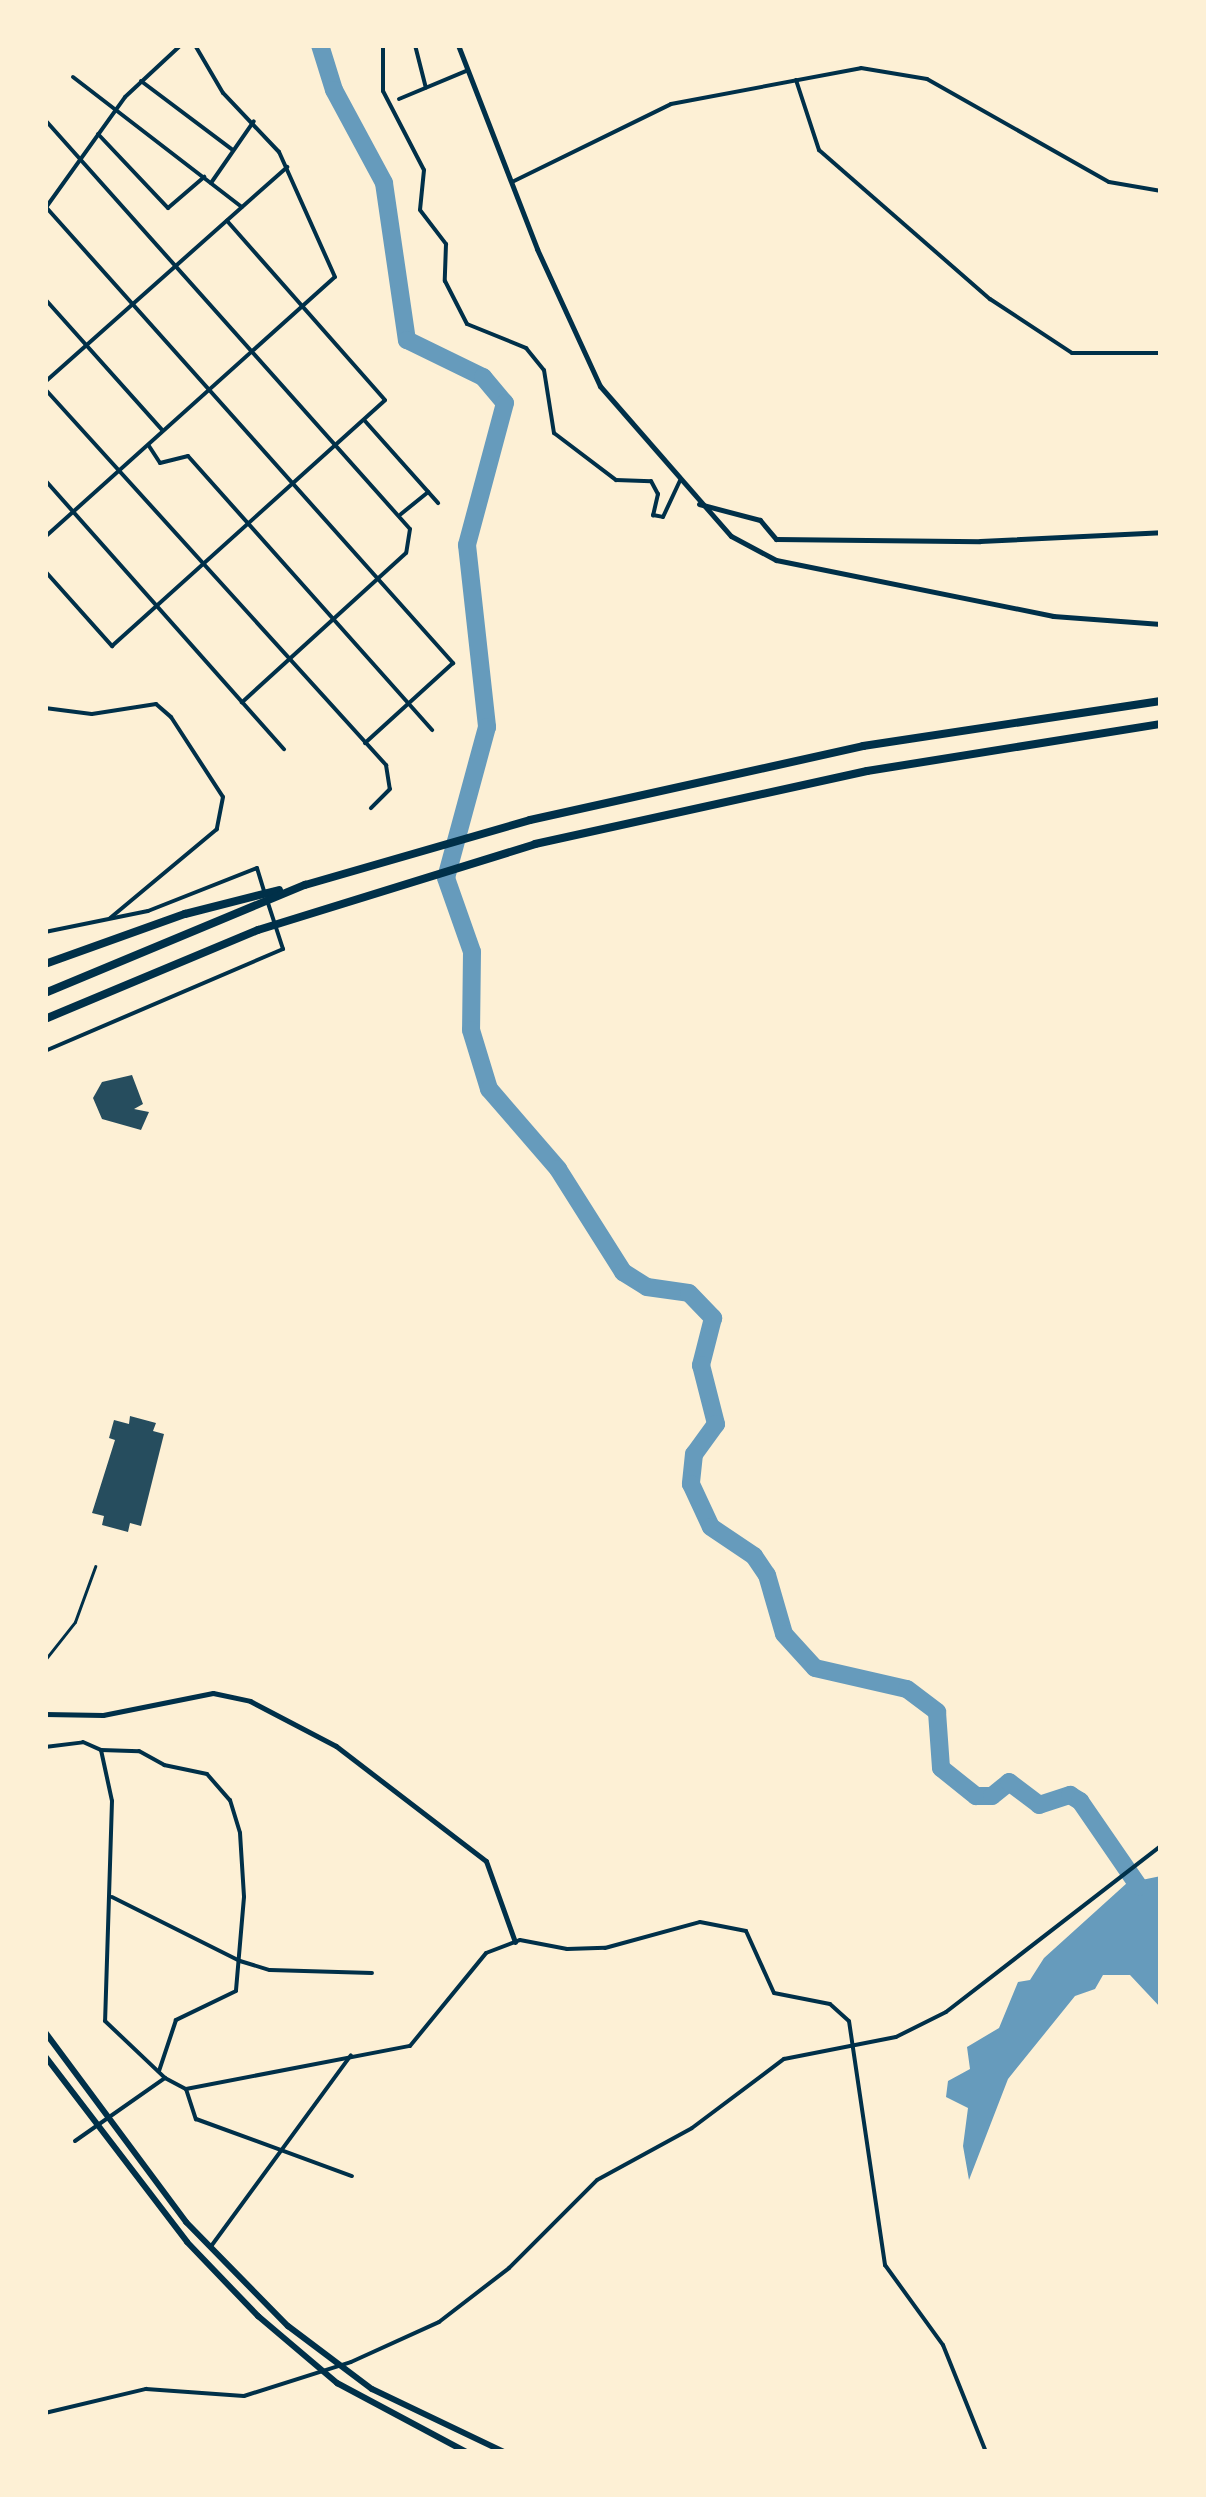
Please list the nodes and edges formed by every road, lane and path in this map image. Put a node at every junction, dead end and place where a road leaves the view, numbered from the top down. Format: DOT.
graph roads {
  1 [pos="195,45"];
  2 [pos="383,45"];
  3 [pos="415,45"];
  4 [pos="458,45"];
  5 [pos="177,46"];
  6 [pos="466,71"];
  7 [pos="73,76"];
  8 [pos="140,80"];
  9 [pos="796,80"];
  10 [pos="426,88"];
  11 [pos="399,99"];
  12 [pos="116,110"];
  13 [pos="254,120"];
  14 [pos="48,122"];
  15 [pos="98,134"];
  16 [pos="234,150"];
  17 [pos="79,161"];
  18 [pos="287,167"];
  19 [pos="204,178"];
  20 [pos="211,183"];
  21 [pos="510,184"];
  22 [pos="1161,191"];
  23 [pos="45,207"];
  24 [pos="242,207"];
  25 [pos="227,220"];
  26 [pos="176,266"];
  27 [pos="45,299"];
  28 [pos="133,304"];
  29 [pos="302,306"];
  30 [pos="86,346"];
  31 [pos="253,350"];
  32 [pos="1161,353"];
  33 [pos="45,386"];
  34 [pos="209,390"];
  35 [pos="363,420"];
  36 [pos="163,431"];
  37 [pos="338,442"];
  38 [pos="148,444"];
  39 [pos="120,470"];
  40 [pos="45,480"];
  41 [pos="680,481"];
  42 [pos="293,484"];
  43 [pos="428,492"];
  44 [pos="696,503"];
  45 [pos="438,504"];
  46 [pos="73,512"];
  47 [pos="401,514"];
  48 [pos="248,524"];
  49 [pos="1161,532"];
  50 [pos="45,537"];
  51 [pos="205,563"];
  52 [pos="45,571"];
  53 [pos="378,578"];
  54 [pos="157,606"];
  55 [pos="333,619"];
  56 [pos="1161,624"];
  57 [pos="290,658"];
  58 [pos="1161,701"];
  59 [pos="242,702"];
  60 [pos="408,704"];
  61 [pos="45,708"];
  62 [pos="1161,724"];
  63 [pos="432,730"];
  64 [pos="366,742"];
  65 [pos="284,749"];
  66 [pos="371,808"];
  67 [pos="305,885"];
  68 [pos="106,921"];
  69 [pos="45,932"];
  70 [pos="47,964"];
  71 [pos="45,993"];
  72 [pos="45,1019"];
  73 [pos="45,1052"];
  74 [pos="95,1567"];
  75 [pos="45,1660"];
  76 [pos="45,1714"];
  77 [pos="45,1748"];
  78 [pos="101,1750"];
  79 [pos="1161,1846"];
  80 [pos="112,1897"];
  81 [pos="515,1942"];
  82 [pos="240,1961"];
  83 [pos="372,1973"];
  84 [pos="45,2032"];
  85 [pos="854,2046"];
  86 [pos="45,2056"];
  87 [pos="351,2056"];
  88 [pos="158,2071"];
  89 [pos="163,2080"];
  90 [pos="186,2089"];
  91 [pos="75,2142"];
  92 [pos="283,2152"];
  93 [pos="352,2176"];
  94 [pos="210,2249"];
  95 [pos="45,2414"];
  96 [pos="464,2451"];
  97 [pos="504,2452"];
  98 [pos="986,2452"];
  1 -- 13 [label="street"];
  2 -- 41 [label="street"];
  3 -- 10 [label="street"];
  4 -- 6 [label="street"];
  5 -- 8 [label="street"];
  6 -- 10 [label="street"];
  6 -- 21 [label="street"];
  7 -- 12 [label="street"];
  8 -- 12 [label="street"];
  8 -- 16 [label="street"];
  9 -- 21 [label="street"];
  9 -- 22 [label="street"];
  9 -- 32 [label="street"];
  10 -- 11 [label="street"];
  12 -- 15 [label="street"];
  12 -- 19 [label="street"];
  13 -- 16 [label="street"];
  13 -- 18 [label="street"];
  14 -- 17 [label="street"];
  15 -- 17 [label="street"];
  15 -- 19 [label="street"];
  16 -- 20 [label="street"];
  17 -- 23 [label="street"];
  17 -- 26 [label="street"];
  18 -- 24 [label="street"];
  18 -- 29 [label="street"];
  19 -- 20 [label="street"];
  20 -- 24 [label="street"];
  21 -- 41 [label="street"];
  23 -- 28 [label="street"];
  24 -- 25 [label="street"];
  25 -- 26 [label="street"];
  25 -- 29 [label="street"];
  26 -- 28 [label="street"];
  26 -- 31 [label="street"];
  27 -- 30 [label="street"];
  28 -- 30 [label="street"];
  28 -- 34 [label="street"];
  29 -- 31 [label="street"];
  29 -- 35 [label="street"];
  30 -- 33 [label="street"];
  30 -- 36 [label="street"];
  31 -- 34 [label="street"];
  31 -- 37 [label="street"];
  33 -- 39 [label="street"];
  34 -- 36 [label="street"];
  34 -- 42 [label="street"];
  35 -- 37 [label="street"];
  35 -- 43 [label="street"];
  36 -- 38 [label="street"];
  37 -- 42 [label="street"];
  37 -- 47 [label="street"];
  38 -- 39 [label="street"];
  38 -- 48 [label="street"];
  39 -- 46 [label="street"];
  39 -- 51 [label="street"];
  40 -- 46 [label="street"];
  41 -- 44 [label="street"];
  42 -- 48 [label="street"];
  42 -- 53 [label="street"];
  43 -- 45 [label="street"];
  43 -- 47 [label="street"];
  44 -- 49 [label="street"];
  44 -- 56 [label="street"];
  46 -- 50 [label="street"];
  46 -- 54 [label="street"];
  47 -- 53 [label="street"];
  48 -- 51 [label="street"];
  48 -- 55 [label="street"];
  51 -- 54 [label="street"];
  51 -- 57 [label="street"];
  52 -- 54 [label="street"];
  53 -- 55 [label="street"];
  53 -- 60 [label="street"];
  54 -- 59 [label="street"];
  55 -- 57 [label="street"];
  55 -- 60 [label="street"];
  57 -- 59 [label="street"];
  57 -- 64 [label="street"];
  58 -- 67 [label="highway"];
  59 -- 65 [label="street"];
  60 -- 63 [label="street"];
  60 -- 64 [label="street"];
  61 -- 68 [label="street"];
  62 -- 72 [label="highway"];
  64 -- 66 [label="street"];
  67 -- 70 [label="highway"];
  67 -- 71 [label="highway"];
  68 -- 69 [label="street"];
  68 -- 73 [label="street"];
  74 -- 75 [label="street"];
  76 -- 81 [label="street"];
  77 -- 78 [label="street"];
  78 -- 80 [label="street"];
  78 -- 82 [label="street"];
  79 -- 85 [label="street"];
  80 -- 82 [label="street"];
  80 -- 88 [label="street"];
  81 -- 85 [label="street"];
  81 -- 87 [label="street"];
  82 -- 83 [label="street"];
  82 -- 88 [label="street"];
  84 -- 94 [label="main road"];
  85 -- 95 [label="street"];
  85 -- 98 [label="street"];
  86 -- 96 [label="main road"];
  87 -- 90 [label="street"];
  87 -- 92 [label="street"];
  88 -- 89 [label="street"];
  89 -- 90 [label="street"];
  89 -- 91 [label="street"];
  90 -- 92 [label="street"];
  92 -- 93 [label="street"];
  92 -- 94 [label="street"];
  94 -- 97 [label="main road"];
}
